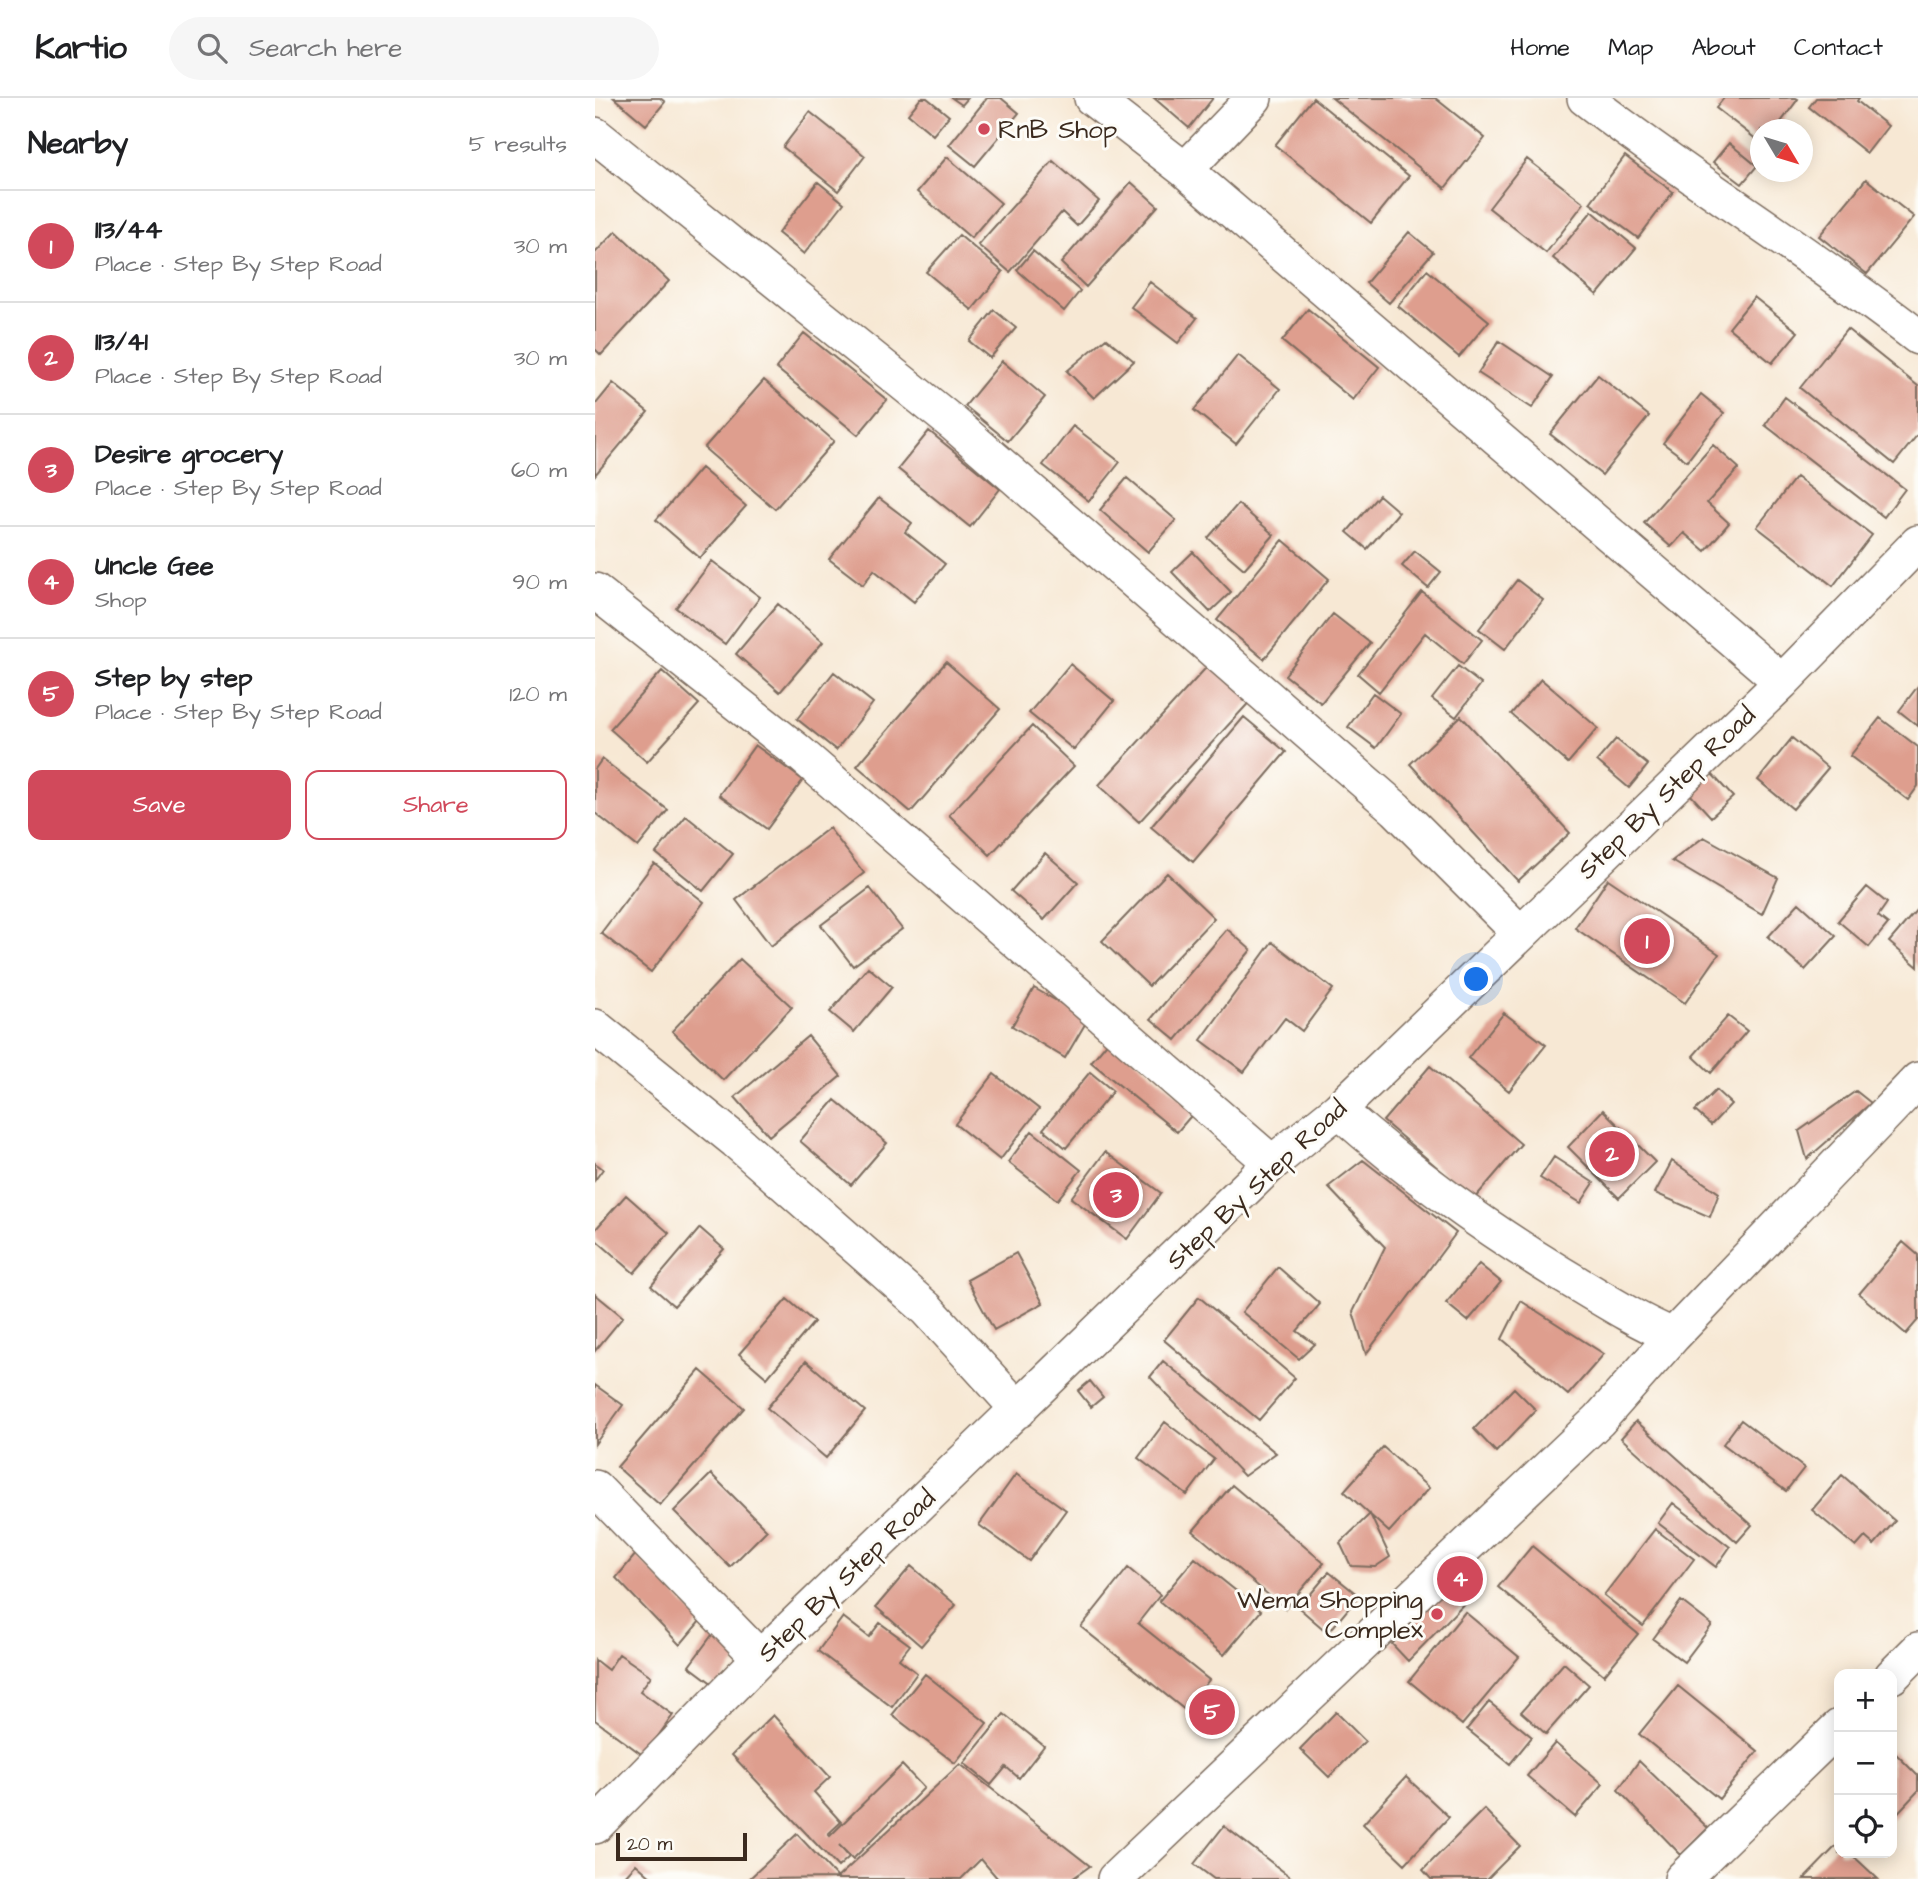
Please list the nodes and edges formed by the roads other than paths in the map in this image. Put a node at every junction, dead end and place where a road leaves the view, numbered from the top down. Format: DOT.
graph roads {
  1 [pos="1092,98"];
  2 [pos="1254,98"];
  3 [pos="1585,98"];
  4 [pos="595,135"];
  5 [pos="1185,170"];
  6 [pos="1918,337"];
  7 [pos="1918,542"];
  8 [pos="595,591"];
  9 [pos="1781,682"];
  10 [pos="1520,933"];
  11 [pos="595,1027"];
  12 [pos="1918,1080"];
  13 [pos="1338,1110"];
  14 [pos="1272,1163"];
  15 [pos="1673,1336"];
  16 [pos="1019,1410"];
  17 [pos="595,1488"];
  18 [pos="1918,1650"];
  19 [pos="759,1658"];
  20 [pos="1897,1671"];
  21 [pos="1834,1732"];
  22 [pos="595,1826"];
  23 [pos="1137,1872"];
  24 [pos="1682,1879"];
  1 -- 5 [label="street"];
  2 -- 5 [label="street"];
  3 -- 6 [label="street"];
  4 -- 10 [label="street"];
  5 -- 9 [label="street"];
  7 -- 9 [label="street, Step By Step Road"];
  8 -- 14 [label="street"];
  9 -- 10 [label="street, Step By Step Road"];
  10 -- 13 [label="street, Step By Step Road"];
  11 -- 16 [label="street"];
  12 -- 15 [label="street"];
  13 -- 14 [label="street, Step By Step Road"];
  13 -- 15 [label="street"];
  14 -- 16 [label="street, Step By Step Road"];
  15 -- 23 [label="street"];
  16 -- 19 [label="street, Step By Step Road"];
  17 -- 19 [label="street"];
  18 -- 20 [label="street"];
  19 -- 22 [label="street, Step By Step Road"];
  21 -- 24 [label="street"];
}
